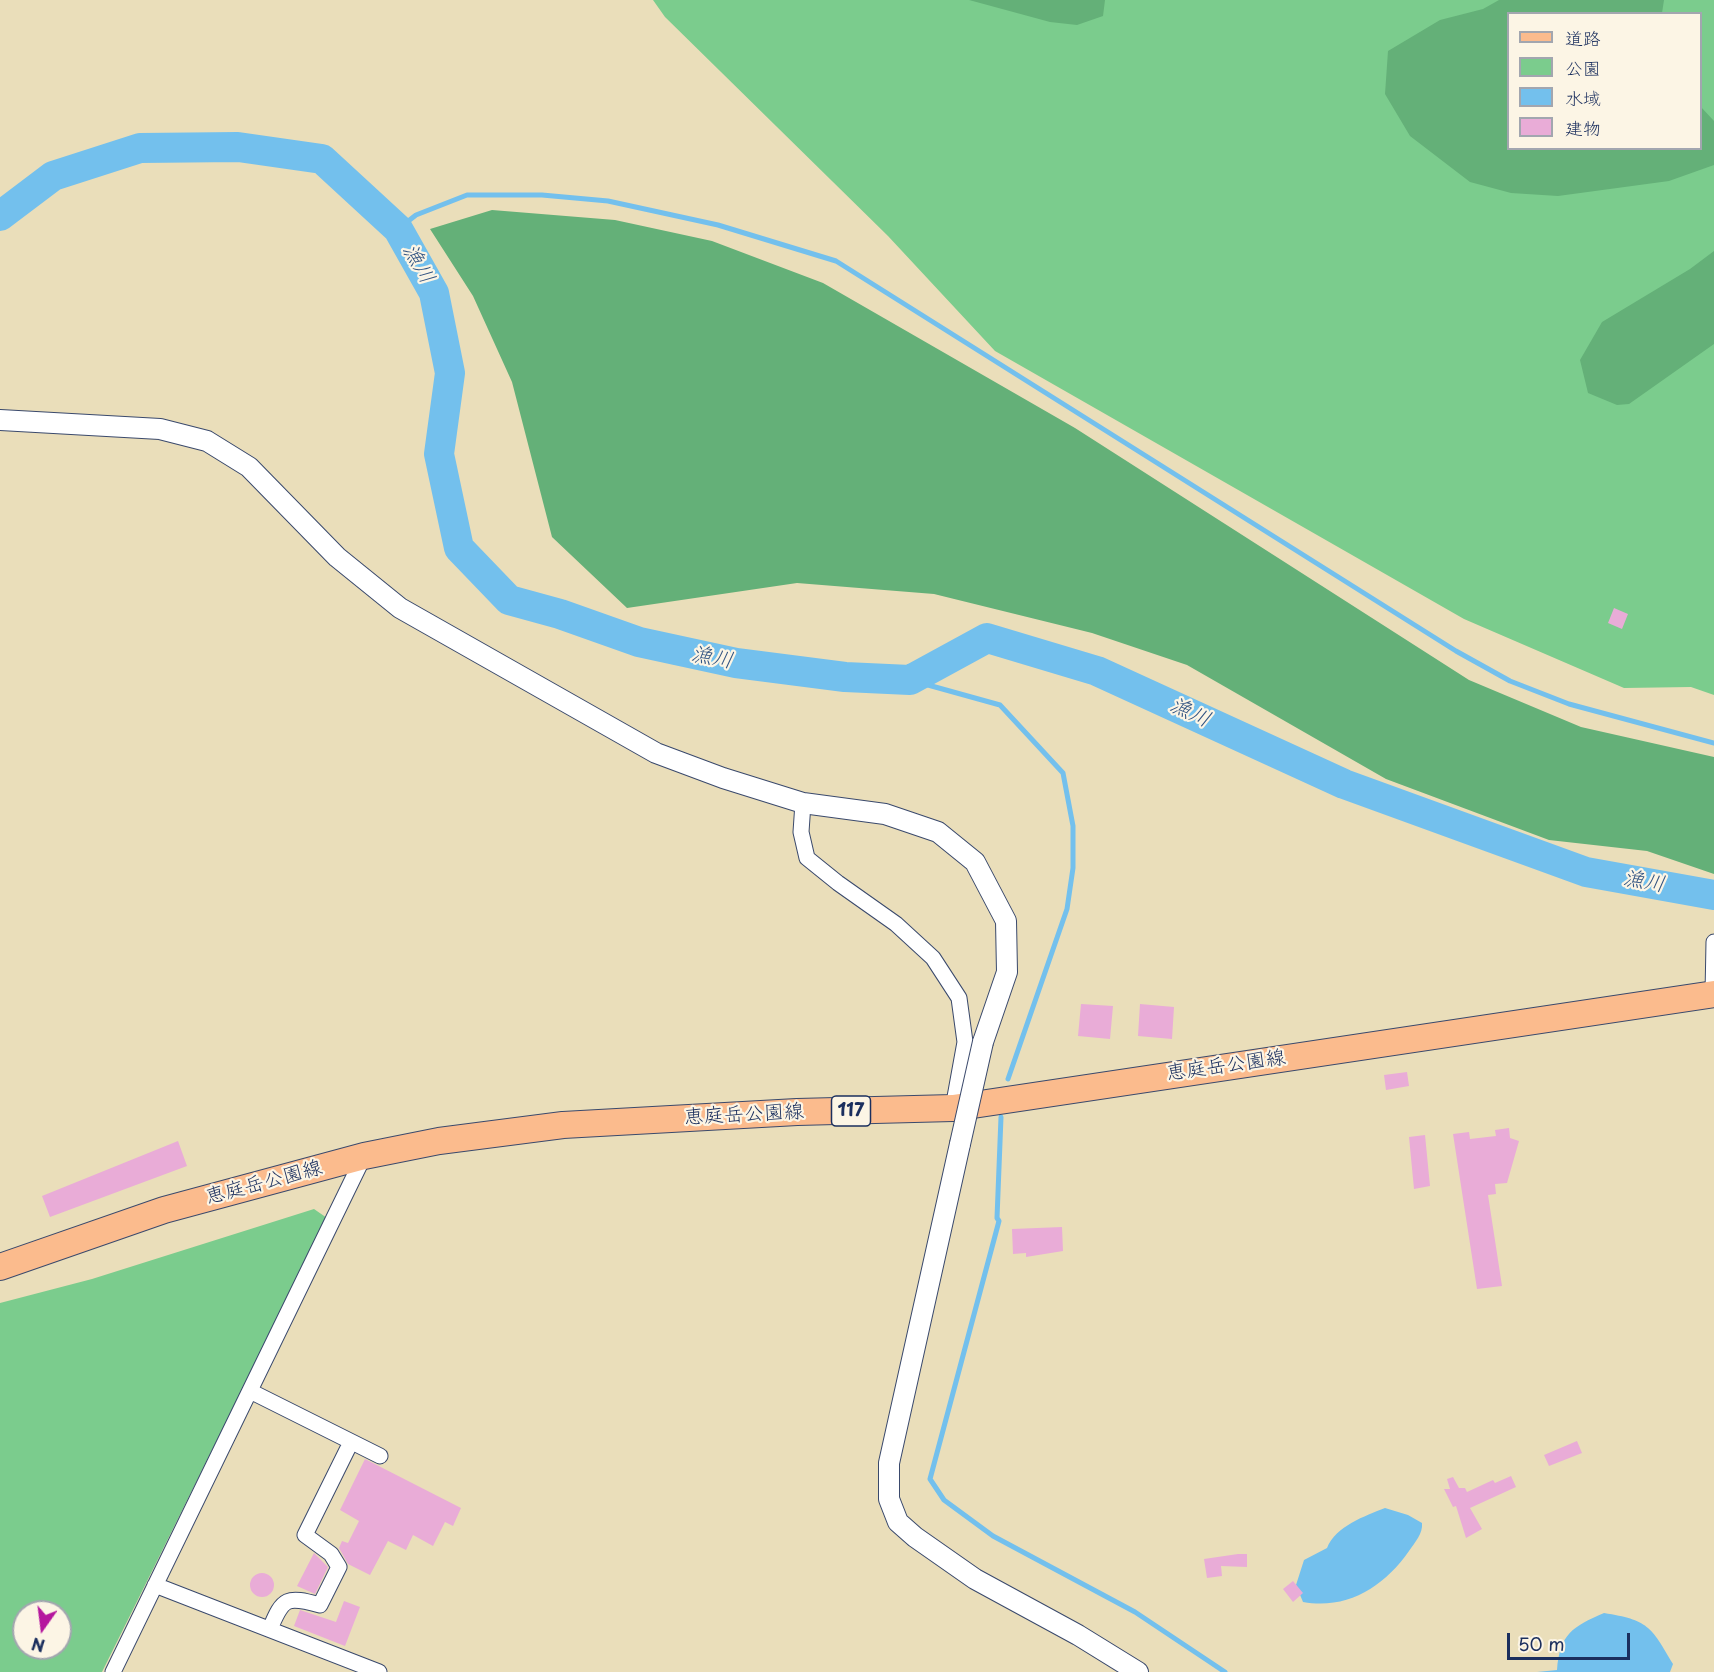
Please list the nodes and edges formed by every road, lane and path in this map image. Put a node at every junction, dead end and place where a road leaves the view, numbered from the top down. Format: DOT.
graph roads {
  1 [pos="0,420"];
  2 [pos="803,803"];
  3 [pos="1714,942"];
  4 [pos="1714,994"];
  5 [pos="952,1108"];
  6 [pos="364,1156"];
  7 [pos="0,1267"];
  8 [pos="250,1391"];
  9 [pos="351,1442"];
  10 [pos="380,1456"];
  11 [pos="155,1585"];
  12 [pos="270,1629"];
  13 [pos="113,1672"];
  14 [pos="379,1672"];
  15 [pos="1138,1672"];
  1 -- 2 [label="street"];
  2 -- 5 [label="street"];
  2 -- 15 [label="street, bridge"];
  3 -- 4 [label="street"];
  4 -- 5 [label="main road, 恵庭岳公園線 / 117"];
  5 -- 6 [label="main road, 恵庭岳公園線 / 117"];
  6 -- 7 [label="main road, 恵庭岳公園線 / 117"];
  6 -- 8 [label="street"];
  8 -- 9 [label="street"];
  8 -- 11 [label="street"];
  9 -- 10 [label="street"];
  9 -- 12 [label="street"];
  11 -- 12 [label="street"];
  11 -- 13 [label="street"];
  12 -- 14 [label="street"];
}
